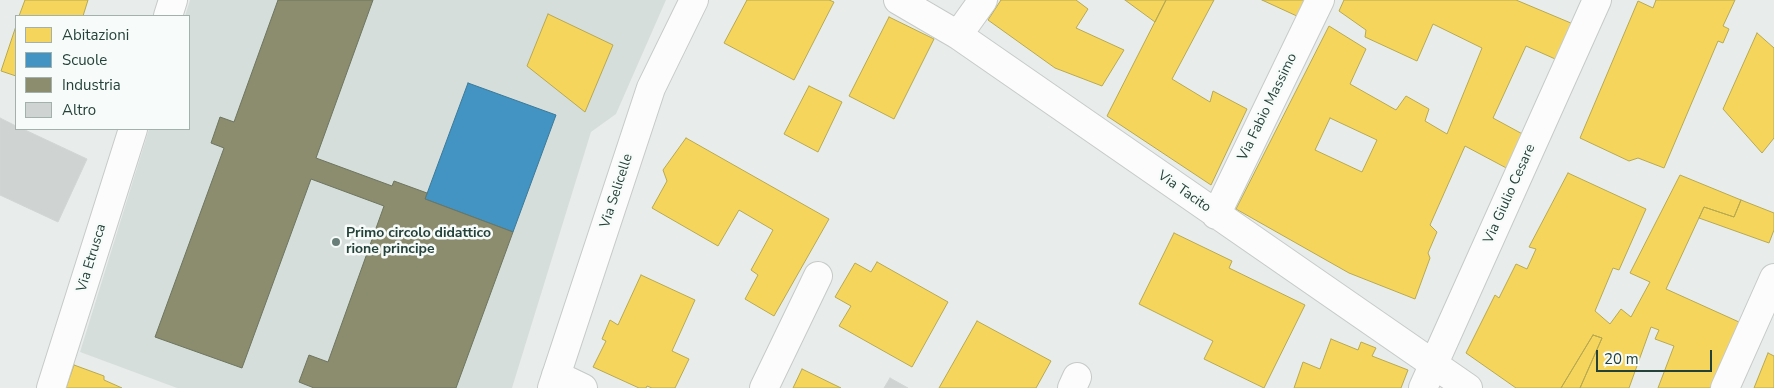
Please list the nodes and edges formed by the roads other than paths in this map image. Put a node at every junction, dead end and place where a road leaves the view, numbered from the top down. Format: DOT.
graph roads {
  1 [pos="173,0"];
  2 [pos="694,0"];
  3 [pos="898,0"];
  4 [pos="983,0"];
  5 [pos="1320,0"];
  6 [pos="1597,0"];
  7 [pos="168,15"];
  8 [pos="958,35"];
  9 [pos="133,130"];
  10 [pos="1216,215"];
  11 [pos="818,276"];
  12 [pos="1774,278"];
  13 [pos="1429,376"];
  14 [pos="554,381"];
  15 [pos="51,388"];
  16 [pos="583,388"];
  17 [pos="764,388"];
  18 [pos="1468,388"];
  19 [pos="1725,388"];
  1 -- 7 [label="street"];
  2 -- 14 [label="street, Via Selicelle"];
  3 -- 8 [label="street, Via Tacito"];
  4 -- 8 [label="street"];
  5 -- 10 [label="street, Via Fabio Massimo"];
  6 -- 13 [label="street, Via Giulio Cesare"];
  8 -- 10 [label="street, Via Tacito"];
  9 -- 15 [label="street, Via Etrusca"];
  10 -- 13 [label="street, Via Tacito"];
  11 -- 17 [label="street"];
  12 -- 19 [label="street"];
  13 -- 18 [label="street, Via Tacito"];
  14 -- 16 [label="street"];
}
